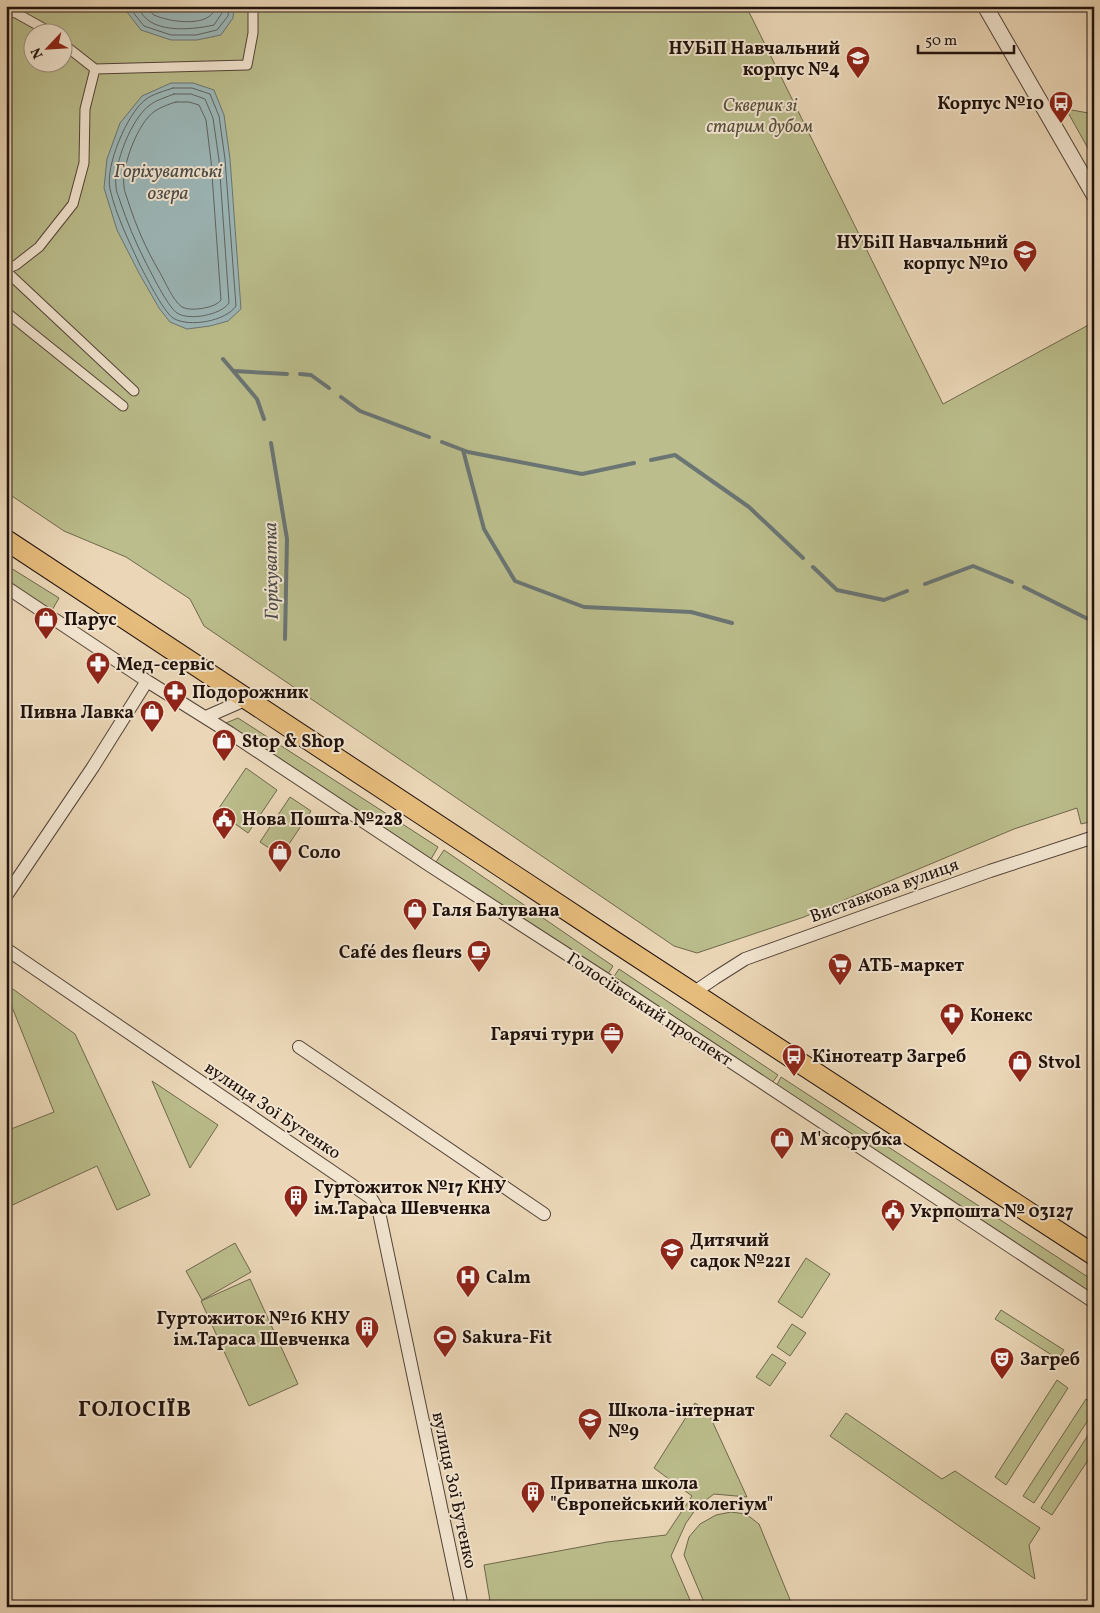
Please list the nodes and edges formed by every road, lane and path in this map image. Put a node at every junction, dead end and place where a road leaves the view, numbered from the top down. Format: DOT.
graph roads {
  1 [pos="253,6"];
  2 [pos="985,6"];
  3 [pos="6,12"];
  4 [pos="32,22"];
  5 [pos="72,51"];
  6 [pos="95,68"];
  7 [pos="1094,194"];
  8 [pos="6,270"];
  9 [pos="6,312"];
  10 [pos="134,391"];
  11 [pos="123,406"];
  12 [pos="6,540"];
  13 [pos="6,587"];
  14 [pos="147,681"];
  15 [pos="247,699"];
  16 [pos="206,718"];
  17 [pos="1094,837"];
  18 [pos="6,896"];
  19 [pos="6,949"];
  20 [pos="694,993"];
  21 [pos="299,1047"];
  22 [pos="544,1214"];
  23 [pos="1094,1255"];
  24 [pos="1094,1302"];
  25 [pos="462,1607"];
  1 -- 6 [label="street"];
  2 -- 7 [label="street"];
  3 -- 4 [label="street"];
  5 -- 6 [label="street"];
  6 -- 8 [label="street"];
  8 -- 10 [label="street"];
  9 -- 11 [label="street"];
  12 -- 15 [label="highway, Голосіївський проспект"];
  13 -- 14 [label="street, Голосіївський проспект"];
  14 -- 16 [label="street, Голосіївський проспект"];
  14 -- 18 [label="street"];
  15 -- 16 [label="street"];
  15 -- 20 [label="highway, Голосіївський проспект"];
  16 -- 24 [label="street, Голосіївський проспект"];
  17 -- 20 [label="street, Виставкова вулиця"];
  19 -- 25 [label="street, вулиця Зої Бутенко"];
  20 -- 23 [label="highway, Голосіївський проспект"];
  21 -- 22 [label="street"];
}
